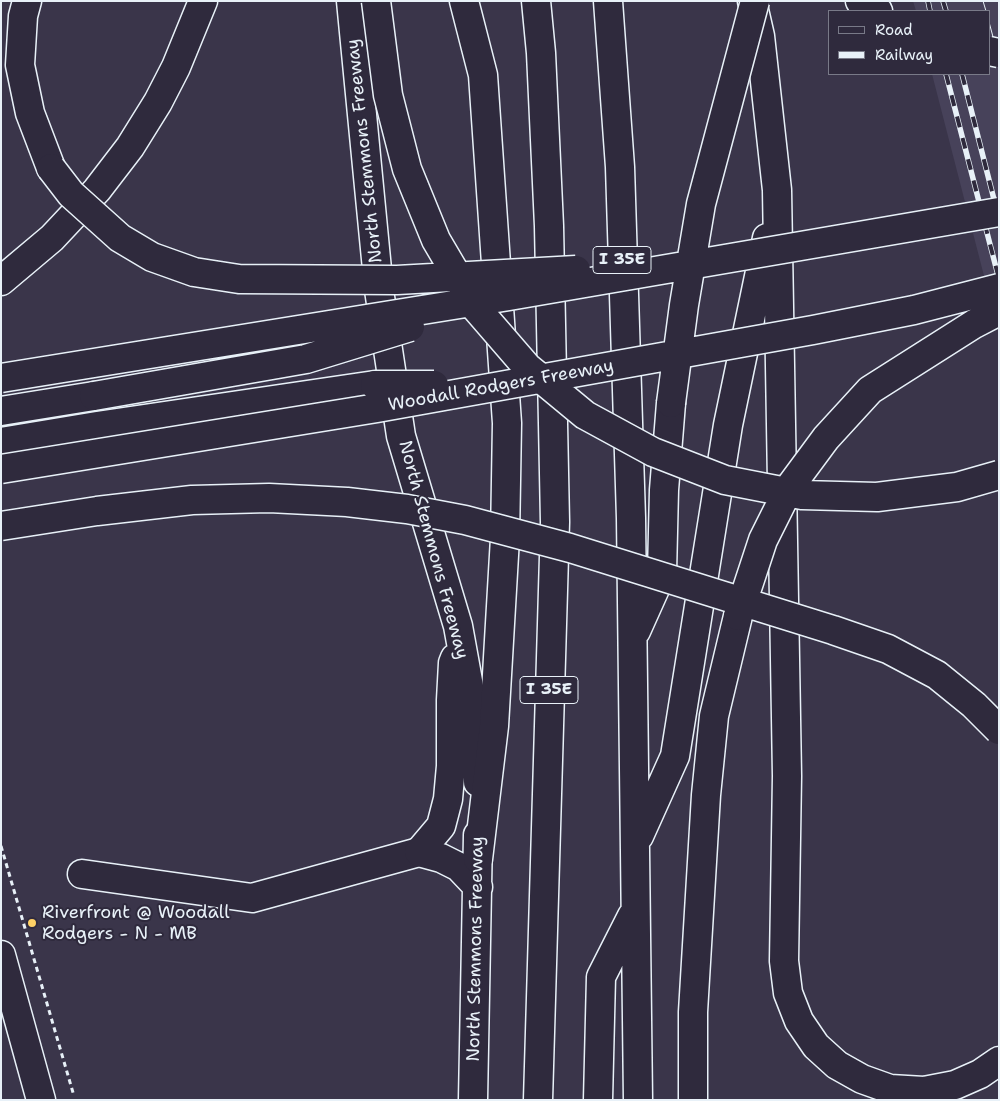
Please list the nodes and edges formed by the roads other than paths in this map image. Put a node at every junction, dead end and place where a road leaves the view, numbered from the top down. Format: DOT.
graph roads {
  1 [pos="27,1"];
  2 [pos="203,1"];
  3 [pos="351,1"];
  4 [pos="376,1"];
  5 [pos="464,1"];
  6 [pos="536,1"];
  7 [pos="608,1"];
  8 [pos="753,1"];
  9 [pos="860,1"];
  10 [pos="876,10"];
  11 [pos="777,190"];
  12 [pos="999,212"];
  13 [pos="709,262"];
  14 [pos="1,281"];
  15 [pos="999,288"];
  16 [pos="509,296"];
  17 [pos="999,311"];
  18 [pos="1,378"];
  19 [pos="505,385"];
  20 [pos="1,411"];
  21 [pos="1,442"];
  22 [pos="1,469"];
  23 [pos="999,475"];
  24 [pos="1,526"];
  25 [pos="633,637"];
  26 [pos="462,646"];
  27 [pos="999,730"];
  28 [pos="635,844"];
  29 [pos="419,852"];
  30 [pos="478,859"];
  31 [pos="82,874"];
  32 [pos="478,887"];
  33 [pos="635,912"];
  34 [pos="1,956"];
  35 [pos="999,1061"];
  36 [pos="40,1100"];
  37 [pos="473,1100"];
  38 [pos="538,1100"];
  39 [pos="598,1100"];
  40 [pos="638,1100"];
  41 [pos="693,1100"];
  1 -- 13 [label="main road, bridge"];
  2 -- 14 [label="main road"];
  3 -- 26 [label="main road, North Stemmons Freeway"];
  4 -- 23 [label="main road, bridge"];
  5 -- 30 [label="main road"];
  6 -- 38 [label="main road, I 35E"];
  7 -- 25 [label="main road, I 35E"];
  8 -- 11 [label="main road"];
  8 -- 25 [label="main road, bridge"];
  9 -- 10 [label="main road"];
  11 -- 28 [label="main road"];
  11 -- 35 [label="main road"];
  12 -- 13 [label="main road, bridge"];
  13 -- 16 [label="main road, bridge"];
  15 -- 19 [label="main road, Woodall Rodgers Freeway, bridge"];
  16 -- 18 [label="main road, bridge"];
  16 -- 20 [label="main road, bridge"];
  17 -- 41 [label="main road, bridge"];
  19 -- 21 [label="main road, bridge"];
  19 -- 22 [label="main road, Woodall Rodgers Freeway, bridge"];
  24 -- 27 [label="main road, bridge"];
  25 -- 28 [label="main road, I 35E"];
  26 -- 29 [label="main road"];
  26 -- 30 [label="main road, North Stemmons Freeway"];
  28 -- 33 [label="main road, I 35E"];
  29 -- 31 [label="main road"];
  29 -- 32 [label="main road"];
  30 -- 32 [label="main road, North Stemmons Freeway"];
  32 -- 37 [label="main road, North Stemmons Freeway"];
  33 -- 39 [label="main road"];
  33 -- 40 [label="main road, I 35E"];
  34 -- 36 [label="main road"];
}
